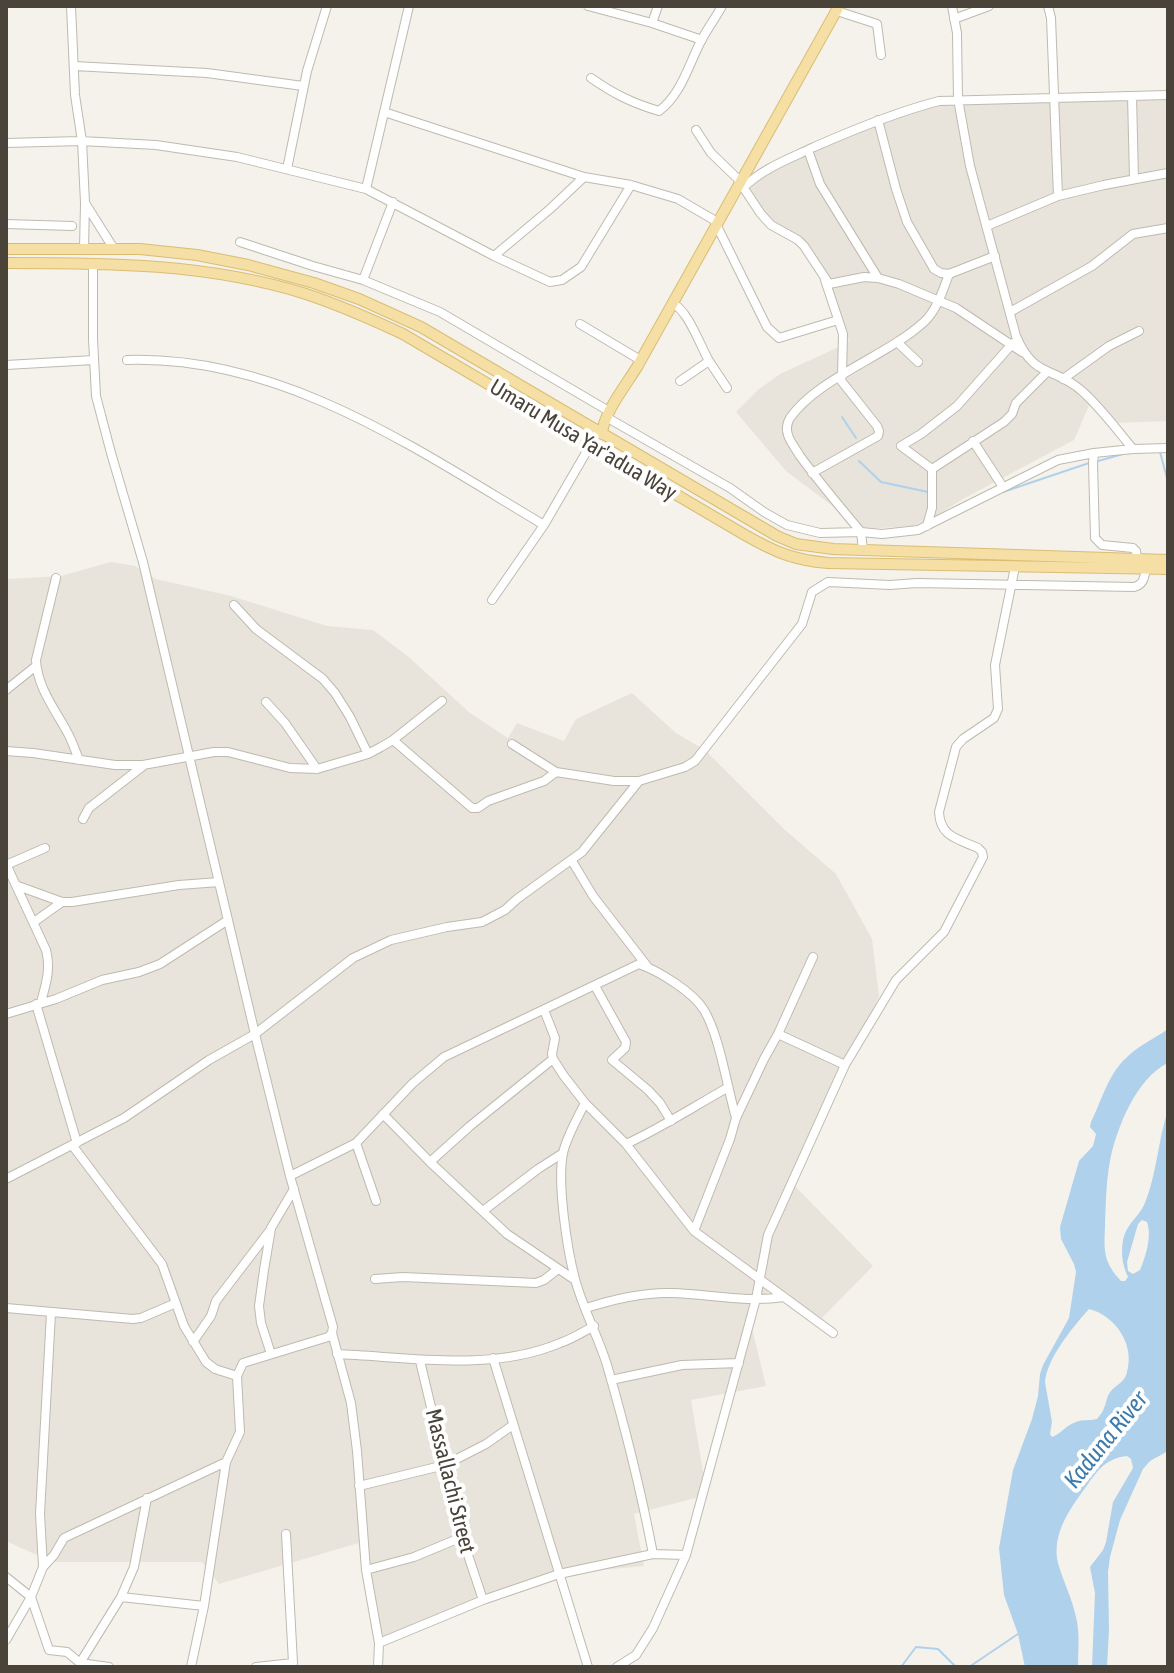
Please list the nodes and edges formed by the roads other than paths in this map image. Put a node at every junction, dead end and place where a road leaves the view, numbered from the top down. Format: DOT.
graph roads {
  1 [pos="71,6"];
  2 [pos="327,6"];
  3 [pos="409,6"];
  4 [pos="588,6"];
  5 [pos="658,6"];
  6 [pos="722,6"];
  7 [pos="952,6"];
  8 [pos="989,6"];
  9 [pos="1048,6"];
  10 [pos="836,8"];
  11 [pos="954,19"];
  12 [pos="652,23"];
  13 [pos="702,40"];
  14 [pos="881,55"];
  15 [pos="74,66"];
  16 [pos="591,78"];
  17 [pos="303,86"];
  18 [pos="1168,95"];
  19 [pos="1132,96"];
  20 [pos="1055,97"];
  21 [pos="958,99"];
  22 [pos="384,112"];
  23 [pos="878,120"];
  24 [pos="696,130"];
  25 [pos="82,141"];
  26 [pos="6,143"];
  27 [pos="808,150"];
  28 [pos="287,169"];
  29 [pos="1168,173"];
  30 [pos="584,177"];
  31 [pos="1134,179"];
  32 [pos="740,183"];
  33 [pos="631,185"];
  34 [pos="366,189"];
  35 [pos="1058,196"];
  36 [pos="393,202"];
  37 [pos="85,203"];
  38 [pos="716,223"];
  39 [pos="6,224"];
  40 [pos="72,226"];
  41 [pos="987,226"];
  42 [pos="1168,228"];
  43 [pos="240,242"];
  44 [pos="6,249"];
  45 [pos="57,249"];
  46 [pos="84,249"];
  47 [pos="114,249"];
  48 [pos="494,256"];
  49 [pos="995,256"];
  50 [pos="6,263"];
  51 [pos="57,263"];
  52 [pos="93,264"];
  53 [pos="949,274"];
  54 [pos="878,278"];
  55 [pos="363,280"];
  56 [pos="825,280"];
  57 [pos="407,298"];
  58 [pos="938,300"];
  59 [pos="672,303"];
  60 [pos="1010,312"];
  61 [pos="397,316"];
  62 [pos="838,320"];
  63 [pos="580,324"];
  64 [pos="1139,331"];
  65 [pos="1014,341"];
  66 [pos="897,342"];
  67 [pos="637,358"];
  68 [pos="94,360"];
  69 [pos="127,360"];
  70 [pos="709,361"];
  71 [pos="918,362"];
  72 [pos="6,365"];
  73 [pos="1047,372"];
  74 [pos="841,377"];
  75 [pos="1063,379"];
  76 [pos="680,381"];
  77 [pos="727,388"];
  78 [pos="607,413"];
  79 [pos="597,431"];
  80 [pos="973,441"];
  81 [pos="591,444"];
  82 [pos="1168,448"];
  83 [pos="1133,449"];
  84 [pos="1094,453"];
  85 [pos="932,469"];
  86 [pos="812,473"];
  87 [pos="1003,487"];
  88 [pos="544,525"];
  89 [pos="927,526"];
  90 [pos="861,532"];
  91 [pos="863,550"];
  92 [pos="1137,559"];
  93 [pos="1168,560"];
  94 [pos="1015,567"];
  95 [pos="1146,569"];
  96 [pos="1168,569"];
  97 [pos="56,578"];
  98 [pos="1010,584"];
  99 [pos="492,600"];
  100 [pos="234,605"];
  101 [pos="36,666"];
  102 [pos="6,690"];
  103 [pos="442,701"];
  104 [pos="266,702"];
  105 [pos="393,740"];
  106 [pos="512,744"];
  107 [pos="6,751"];
  108 [pos="368,754"];
  109 [pos="190,758"];
  110 [pos="79,760"];
  111 [pos="143,765"];
  112 [pos="317,769"];
  113 [pos="556,772"];
  114 [pos="639,781"];
  115 [pos="83,819"];
  116 [pos="45,848"];
  117 [pos="572,861"];
  118 [pos="6,865"];
  119 [pos="219,882"];
  120 [pos="13,883"];
  121 [pos="62,902"];
  122 [pos="228,920"];
  123 [pos="34,922"];
  124 [pos="813,957"];
  125 [pos="647,967"];
  126 [pos="595,986"];
  127 [pos="39,1003"];
  128 [pos="544,1010"];
  129 [pos="6,1014"];
  130 [pos="255,1034"];
  131 [pos="778,1034"];
  132 [pos="553,1059"];
  133 [pos="845,1065"];
  134 [pos="727,1088"];
  135 [pos="585,1103"];
  136 [pos="383,1114"];
  137 [pos="736,1118"];
  138 [pos="671,1121"];
  139 [pos="356,1143"];
  140 [pos="74,1144"];
  141 [pos="626,1144"];
  142 [pos="563,1153"];
  143 [pos="430,1162"];
  144 [pos="290,1176"];
  145 [pos="6,1179"];
  146 [pos="294,1189"];
  147 [pos="376,1201"];
  148 [pos="483,1211"];
  149 [pos="271,1228"];
  150 [pos="694,1231"];
  151 [pos="558,1269"];
  152 [pos="375,1279"];
  153 [pos="575,1280"];
  154 [pos="761,1280"];
  155 [pos="784,1297"];
  156 [pos="756,1299"];
  157 [pos="176,1303"];
  158 [pos="6,1308"];
  159 [pos="586,1308"];
  160 [pos="51,1313"];
  161 [pos="594,1326"];
  162 [pos="332,1333"];
  163 [pos="833,1333"];
  164 [pos="193,1342"];
  165 [pos="271,1354"];
  166 [pos="337,1354"];
  167 [pos="493,1358"];
  168 [pos="420,1361"];
  169 [pos="739,1363"];
  170 [pos="237,1376"];
  171 [pos="611,1380"];
  172 [pos="513,1425"];
  173 [pos="226,1462"];
  174 [pos="445,1465"];
  175 [pos="359,1486"];
  176 [pos="147,1498"];
  177 [pos="286,1534"];
  178 [pos="462,1537"];
  179 [pos="653,1554"];
  180 [pos="686,1555"];
  181 [pos="43,1567"];
  182 [pos="366,1570"];
  183 [pos="559,1574"];
  184 [pos="6,1577"];
  185 [pos="31,1597"];
  186 [pos="121,1597"];
  187 [pos="483,1600"];
  188 [pos="204,1606"];
  189 [pos="6,1640"];
  190 [pos="379,1643"];
  191 [pos="80,1663"];
  192 [pos="109,1667"];
  193 [pos="191,1667"];
  194 [pos="256,1667"];
  195 [pos="378,1667"];
  196 [pos="588,1667"];
  197 [pos="617,1667"];
  1 -- 15 [label="street"];
  2 -- 17 [label="street"];
  3 -- 22 [label="street"];
  4 -- 12 [label="street"];
  5 -- 12 [label="street"];
  6 -- 13 [label="street"];
  7 -- 11 [label="street"];
  8 -- 11 [label="street"];
  9 -- 20 [label="street"];
  10 -- 14 [label="street"];
  10 -- 32 [label="main road"];
  11 -- 21 [label="street"];
  12 -- 13 [label="street"];
  13 -- 16 [label="street"];
  15 -- 17 [label="street"];
  15 -- 25 [label="street"];
  17 -- 28 [label="street"];
  18 -- 19 [label="street"];
  19 -- 20 [label="street"];
  19 -- 31 [label="street"];
  20 -- 21 [label="street"];
  20 -- 35 [label="street"];
  21 -- 23 [label="street"];
  21 -- 41 [label="street"];
  22 -- 30 [label="street"];
  22 -- 34 [label="street"];
  23 -- 27 [label="street"];
  23 -- 53 [label="street"];
  24 -- 32 [label="street"];
  25 -- 26 [label="street"];
  25 -- 28 [label="street"];
  25 -- 37 [label="street"];
  27 -- 32 [label="street"];
  27 -- 54 [label="street"];
  28 -- 34 [label="street"];
  29 -- 31 [label="street"];
  30 -- 33 [label="street"];
  30 -- 48 [label="street"];
  31 -- 35 [label="street"];
  32 -- 38 [label="main road"];
  32 -- 56 [label="street"];
  33 -- 38 [label="street"];
  33 -- 48 [label="street"];
  34 -- 36 [label="street"];
  35 -- 41 [label="street"];
  36 -- 48 [label="street"];
  36 -- 55 [label="street"];
  37 -- 46 [label="street"];
  37 -- 47 [label="street"];
  38 -- 59 [label="main road"];
  38 -- 62 [label="street"];
  38 -- 67 [label="main road"];
  39 -- 40 [label="street"];
  41 -- 49 [label="street"];
  42 -- 60 [label="street"];
  43 -- 55 [label="street"];
  44 -- 45 [label="main road, Umaru Musa Yar'adua Way"];
  45 -- 46 [label="main road, Umaru Musa Yar'adua Way"];
  45 -- 51 [label="main road"];
  46 -- 47 [label="main road, Umaru Musa Yar'adua Way"];
  47 -- 61 [label="main road, Umaru Musa Yar'adua Way"];
  49 -- 53 [label="street"];
  49 -- 60 [label="street"];
  50 -- 51 [label="main road, Umaru Musa Yar'adua Way"];
  51 -- 52 [label="main road, Umaru Musa Yar'adua Way"];
  52 -- 68 [label="street"];
  52 -- 81 [label="main road, Umaru Musa Yar'adua Way"];
  53 -- 58 [label="street"];
  54 -- 56 [label="street"];
  54 -- 58 [label="street"];
  55 -- 57 [label="street"];
  56 -- 62 [label="street"];
  57 -- 61 [label="street"];
  57 -- 78 [label="street"];
  58 -- 65 [label="street"];
  58 -- 66 [label="street"];
  59 -- 70 [label="street"];
  59 -- 78 [label="main road"];
  60 -- 65 [label="street"];
  61 -- 79 [label="main road, Umaru Musa Yar'adua Way"];
  62 -- 74 [label="street"];
  63 -- 67 [label="street"];
  64 -- 75 [label="street"];
  65 -- 73 [label="street"];
  65 -- 85 [label="street"];
  66 -- 71 [label="street"];
  66 -- 74 [label="street"];
  67 -- 78 [label="main road"];
  68 -- 72 [label="street"];
  68 -- 109 [label="street"];
  69 -- 88 [label="street"];
  70 -- 76 [label="street"];
  70 -- 77 [label="street"];
  73 -- 75 [label="street"];
  73 -- 80 [label="street"];
  74 -- 86 [label="street"];
  74 -- 86 [label="street"];
  75 -- 83 [label="street"];
  78 -- 79 [label="main road"];
  78 -- 90 [label="street"];
  79 -- 91 [label="main road, Umaru Musa Yar'adua Way"];
  80 -- 85 [label="street"];
  80 -- 87 [label="street"];
  81 -- 88 [label="street"];
  81 -- 94 [label="main road, Umaru Musa Yar'adua Way"];
  82 -- 83 [label="street"];
  83 -- 84 [label="street"];
  84 -- 87 [label="street"];
  84 -- 92 [label="street"];
  85 -- 89 [label="street"];
  86 -- 90 [label="street"];
  87 -- 89 [label="street"];
  88 -- 99 [label="street"];
  89 -- 90 [label="street"];
  90 -- 91 [label="street"];
  91 -- 92 [label="main road, Umaru Musa Yar'adua Way"];
  92 -- 93 [label="main road, Umaru Musa Yar'adua Way"];
  94 -- 95 [label="main road, Umaru Musa Yar'adua Way"];
  94 -- 98 [label="street"];
  95 -- 96 [label="main road, Umaru Musa Yar'adua Way"];
  95 -- 98 [label="street"];
  97 -- 101 [label="street"];
  98 -- 114 [label="street"];
  98 -- 133 [label="street"];
  100 -- 108 [label="street"];
  101 -- 102 [label="street"];
  101 -- 110 [label="street"];
  103 -- 105 [label="street"];
  104 -- 112 [label="street"];
  105 -- 108 [label="street"];
  105 -- 113 [label="street"];
  106 -- 113 [label="street"];
  107 -- 110 [label="street"];
  108 -- 112 [label="street"];
  109 -- 111 [label="street"];
  109 -- 112 [label="street"];
  109 -- 119 [label="street"];
  110 -- 111 [label="street"];
  111 -- 115 [label="street"];
  113 -- 114 [label="street"];
  114 -- 117 [label="street"];
  116 -- 118 [label="street"];
  117 -- 125 [label="street"];
  117 -- 130 [label="street"];
  118 -- 120 [label="street"];
  119 -- 121 [label="street"];
  119 -- 122 [label="street"];
  120 -- 121 [label="street"];
  120 -- 123 [label="street"];
  121 -- 123 [label="street"];
  122 -- 127 [label="street"];
  122 -- 130 [label="street"];
  123 -- 127 [label="street"];
  124 -- 131 [label="street"];
  125 -- 126 [label="street"];
  125 -- 134 [label="street"];
  126 -- 128 [label="street"];
  126 -- 138 [label="street"];
  127 -- 129 [label="street"];
  127 -- 140 [label="street"];
  128 -- 132 [label="street"];
  128 -- 136 [label="street"];
  130 -- 140 [label="street"];
  130 -- 144 [label="street"];
  131 -- 133 [label="street"];
  131 -- 137 [label="street"];
  132 -- 135 [label="street"];
  132 -- 143 [label="street"];
  133 -- 154 [label="street"];
  134 -- 137 [label="street"];
  134 -- 138 [label="street"];
  135 -- 141 [label="street"];
  135 -- 142 [label="street"];
  136 -- 139 [label="street"];
  136 -- 143 [label="street"];
  137 -- 150 [label="street"];
  138 -- 141 [label="street"];
  139 -- 144 [label="street"];
  139 -- 147 [label="street"];
  140 -- 145 [label="street"];
  140 -- 157 [label="street"];
  141 -- 150 [label="street"];
  142 -- 148 [label="street"];
  142 -- 153 [label="street"];
  143 -- 148 [label="street"];
  144 -- 146 [label="street"];
  146 -- 149 [label="street"];
  146 -- 162 [label="street"];
  148 -- 151 [label="street"];
  149 -- 164 [label="street"];
  149 -- 165 [label="street"];
  150 -- 154 [label="street"];
  151 -- 152 [label="street"];
  151 -- 153 [label="street"];
  153 -- 159 [label="street"];
  154 -- 155 [label="street"];
  154 -- 156 [label="street"];
  155 -- 156 [label="street"];
  155 -- 163 [label="street"];
  156 -- 159 [label="street"];
  156 -- 169 [label="street"];
  157 -- 160 [label="street"];
  157 -- 164 [label="street"];
  158 -- 160 [label="street"];
  159 -- 161 [label="street"];
  160 -- 181 [label="street"];
  161 -- 167 [label="street"];
  161 -- 171 [label="street"];
  162 -- 165 [label="street"];
  162 -- 166 [label="street"];
  164 -- 170 [label="street"];
  165 -- 170 [label="street"];
  166 -- 168 [label="street"];
  166 -- 175 [label="street"];
  167 -- 168 [label="street"];
  167 -- 172 [label="street"];
  168 -- 174 [label="street, Massallachi Street"];
  169 -- 171 [label="street"];
  169 -- 180 [label="street"];
  170 -- 173 [label="street"];
  171 -- 179 [label="street"];
  172 -- 174 [label="street"];
  172 -- 183 [label="street"];
  173 -- 176 [label="street"];
  173 -- 188 [label="street"];
  174 -- 175 [label="street"];
  174 -- 178 [label="street, Massallachi Street"];
  175 -- 182 [label="street"];
  176 -- 181 [label="street"];
  176 -- 186 [label="street"];
  177 -- 194 [label="street"];
  178 -- 182 [label="street"];
  178 -- 187 [label="street, Massallachi Street"];
  179 -- 180 [label="street"];
  179 -- 183 [label="street"];
  180 -- 197 [label="street"];
  181 -- 185 [label="street"];
  182 -- 190 [label="street"];
  183 -- 187 [label="street"];
  183 -- 196 [label="street"];
  184 -- 185 [label="street"];
  185 -- 189 [label="street"];
  185 -- 191 [label="street"];
  186 -- 188 [label="street"];
  186 -- 191 [label="street"];
  187 -- 190 [label="street"];
  188 -- 193 [label="street"];
  190 -- 195 [label="street"];
  191 -- 192 [label="street"];
}
